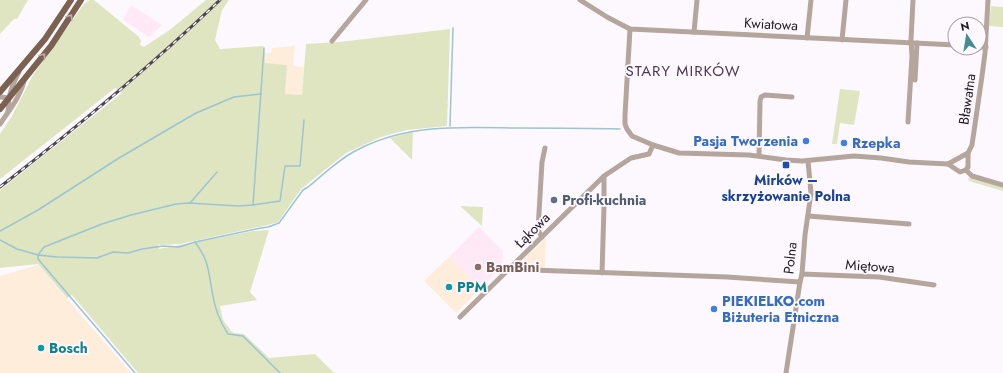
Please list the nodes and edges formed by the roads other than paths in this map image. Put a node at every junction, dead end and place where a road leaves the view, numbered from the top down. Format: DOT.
graph roads {
  1 [pos="71,0"];
  2 [pos="81,0"];
  3 [pos="366,0"];
  4 [pos="580,0"];
  5 [pos="697,0"];
  6 [pos="811,0"];
  7 [pos="846,0"];
  8 [pos="913,0"];
  9 [pos="988,0"];
  10 [pos="987,24"];
  11 [pos="630,29"];
  12 [pos="694,32"];
  13 [pos="807,38"];
  14 [pos="842,40"];
  15 [pos="332,41"];
  16 [pos="914,43"];
  17 [pos="947,45"];
  18 [pos="985,56"];
  19 [pos="21,69"];
  20 [pos="25,78"];
  21 [pos="914,80"];
  22 [pos="2,89"];
  23 [pos="11,96"];
  24 [pos="0,97"];
  25 [pos="792,97"];
  26 [pos="0,109"];
  27 [pos="7,114"];
  28 [pos="908,122"];
  29 [pos="0,124"];
  30 [pos="653,145"];
  31 [pos="545,148"];
  32 [pos="968,154"];
  33 [pos="759,156"];
  34 [pos="808,161"];
  35 [pos="948,164"];
  36 [pos="963,171"];
  37 [pos="604,176"];
  38 [pos="1003,184"];
  39 [pos="808,216"];
  40 [pos="909,224"];
  41 [pos="542,237"];
  42 [pos="511,266"];
  43 [pos="602,273"];
  44 [pos="802,274"];
  45 [pos="800,282"];
  46 [pos="934,285"];
  47 [pos="460,317"];
  48 [pos="786,373"];
  1 -- 19 [label="main road"];
  20 -- 2 [label="main road, one-way"];
  3 -- 15 [label="street"];
  4 -- 11 [label="street"];
  5 -- 12 [label="street"];
  6 -- 13 [label="street"];
  7 -- 14 [label="street"];
  8 -- 16 [label="street"];
  9 -- 10 [label="street, Bławatna"];
  11 -- 12 [label="street, Kwiatowa"];
  11 -- 30 [label="street"];
  12 -- 13 [label="street, Kwiatowa"];
  13 -- 14 [label="street, Kwiatowa"];
  14 -- 16 [label="street, Kwiatowa"];
  16 -- 17 [label="street, Kwiatowa"];
  16 -- 21 [label="street"];
  16 -- 28 [label="street"];
  18 -- 32 [label="street, Bławatna"];
  19 -- 22 [label="main road"];
  19 -- 23 [label="street"];
  20 -- 23 [label="main road"];
  20 -- 27 [label="street"];
  23 -- 24 [label="street"];
  23 -- 26 [label="main road"];
  23 -- 27 [label="street"];
  25 -- 33 [label="street"];
  27 -- 29 [label="street"];
  30 -- 33 [label="street"];
  30 -- 37 [label="street, Łąkowa"];
  31 -- 41 [label="street"];
  32 -- 35 [label="street"];
  32 -- 36 [label="street, Bławatna"];
  33 -- 34 [label="street"];
  34 -- 35 [label="street"];
  34 -- 39 [label="street, Polna"];
  35 -- 36 [label="street"];
  36 -- 38 [label="street"];
  37 -- 41 [label="street, Łąkowa"];
  37 -- 43 [label="street"];
  39 -- 40 [label="street"];
  39 -- 44 [label="street, Polna"];
  41 -- 42 [label="street, Łąkowa"];
  42 -- 43 [label="street"];
  42 -- 47 [label="street, Łąkowa"];
  43 -- 45 [label="street"];
  44 -- 45 [label="street, Polna"];
  44 -- 46 [label="street, Miętowa"];
  45 -- 48 [label="street, Polna"];
}
